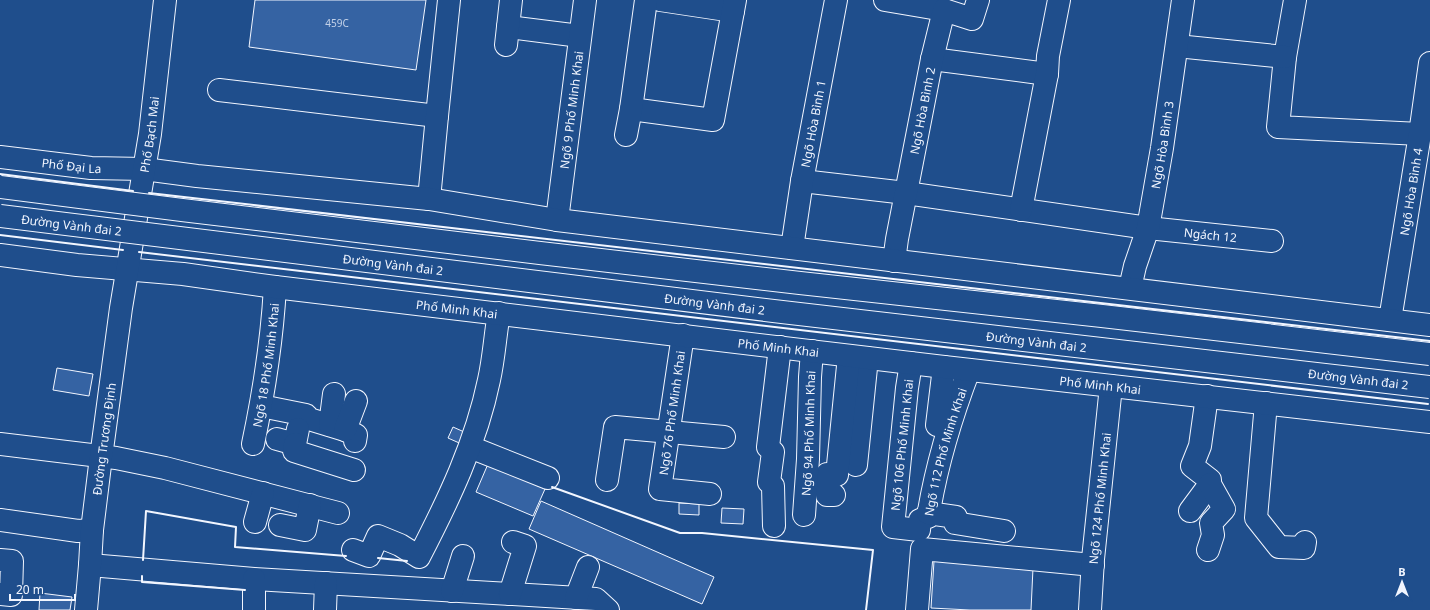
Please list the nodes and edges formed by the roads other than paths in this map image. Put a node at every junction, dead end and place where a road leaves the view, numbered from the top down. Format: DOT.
graph roads {
  1 [pos="165,0"];
  2 [pos="449,0"];
  3 [pos="510,0"];
  4 [pos="585,0"];
  5 [pos="646,0"];
  6 [pos="660,0"];
  7 [pos="836,0"];
  8 [pos="885,0"];
  9 [pos="978,0"];
  10 [pos="1059,0"];
  11 [pos="1183,0"];
  12 [pos="1296,0"];
  13 [pos="734,6"];
  14 [pos="944,10"];
  15 [pos="580,36"];
  16 [pos="1177,46"];
  17 [pos="1285,57"];
  18 [pos="932,59"];
  19 [pos="1430,63"];
  20 [pos="1047,74"];
  21 [pos="219,90"];
  22 [pos="631,109"];
  23 [pos="437,116"];
  24 [pos="1420,134"];
  25 [pos="626,135"];
  26 [pos="0,157"];
  27 [pos="144,169"];
  28 [pos="802,182"];
  29 [pos="0,187"];
  30 [pos="906,193"];
  31 [pos="429,199"];
  32 [pos="1021,210"];
  33 [pos="0,216"];
  34 [pos="557,220"];
  35 [pos="1148,228"];
  36 [pos="1272,241"];
  37 [pos="792,248"];
  38 [pos="0,255"];
  39 [pos="894,261"];
  40 [pos="128,269"];
  41 [pos="275,287"];
  42 [pos="1130,288"];
  43 [pos="499,313"];
  44 [pos="1390,320"];
  45 [pos="1428,325"];
  46 [pos="683,335"];
  47 [pos="780,347"];
  48 [pos="812,351"];
  49 [pos="1430,354"];
  50 [pos="858,357"];
  51 [pos="911,363"];
  52 [pos="944,367"];
  53 [pos="969,370"];
  54 [pos="1111,386"];
  55 [pos="1430,387"];
  56 [pos="334,394"];
  57 [pos="1207,396"];
  58 [pos="356,401"];
  59 [pos="1266,403"];
  60 [pos="261,406"];
  61 [pos="301,414"];
  62 [pos="1426,418"];
  63 [pos="937,425"];
  64 [pos="343,432"];
  65 [pos="669,432"];
  66 [pos="724,437"];
  67 [pos="0,444"];
  68 [pos="253,444"];
  69 [pos="470,447"];
  70 [pos="100,457"];
  71 [pos="856,465"];
  72 [pos="354,470"];
  73 [pos="548,478"];
  74 [pos="607,480"];
  75 [pos="1210,484"];
  76 [pos="263,493"];
  77 [pos="710,494"];
  78 [pos="834,495"];
  79 [pos="310,505"];
  80 [pos="1190,511"];
  81 [pos="338,512"];
  82 [pos="804,515"];
  83 [pos="0,520"];
  84 [pos="924,521"];
  85 [pos="255,522"];
  86 [pos="280,525"];
  87 [pos="774,526"];
  88 [pos="92,530"];
  89 [pos="1004,531"];
  90 [pos="513,542"];
  91 [pos="1305,542"];
  92 [pos="353,550"];
  93 [pos="1208,550"];
  94 [pos="463,556"];
  95 [pos="0,560"];
  96 [pos="90,565"];
  97 [pos="1092,565"];
  98 [pos="588,567"];
  99 [pos="254,579"];
  100 [pos="326,583"];
  101 [pos="452,591"];
  102 [pos="0,594"];
  103 [pos="510,594"];
  104 [pos="576,598"];
  105 [pos="86,610"];
  106 [pos="254,610"];
  107 [pos="325,610"];
  108 [pos="608,610"];
  109 [pos="917,610"];
  110 [pos="1090,610"];
  1 -- 27 [label="main road, Phố Bạch Mai"];
  2 -- 23 [label="main road"];
  3 -- 15 [label="main road"];
  4 -- 15 [label="main road, Ngõ 9 Phố Minh Khai"];
  5 -- 22 [label="main road"];
  6 -- 13 [label="main road"];
  7 -- 28 [label="main road, Ngõ Hòa Bình 1"];
  8 -- 14 [label="main road"];
  9 -- 14 [label="main road"];
  10 -- 20 [label="main road"];
  11 -- 16 [label="main road, Ngõ Hòa Bình 3"];
  12 -- 17 [label="main road"];
  13 -- 22 [label="main road"];
  14 -- 18 [label="main road, Ngõ Hòa Bình 2"];
  15 -- 34 [label="main road, Ngõ 9 Phố Minh Khai"];
  16 -- 17 [label="main road"];
  16 -- 35 [label="main road, Ngõ Hòa Bình 3"];
  17 -- 24 [label="main road"];
  18 -- 20 [label="main road"];
  18 -- 30 [label="main road, Ngõ Hòa Bình 2"];
  19 -- 24 [label="main road, Ngõ Hòa Bình 4"];
  20 -- 32 [label="main road"];
  21 -- 23 [label="main road"];
  22 -- 25 [label="main road"];
  23 -- 31 [label="main road"];
  24 -- 44 [label="main road, Ngõ Hòa Bình 4"];
  26 -- 27 [label="main road, Phố Đại La"];
  27 -- 31 [label="main road"];
  27 -- 40 [label="main road, Phố Bạch Mai"];
  28 -- 30 [label="main road, Ngách 12"];
  28 -- 37 [label="main road, Ngõ Hòa Bình 1"];
  29 -- 49 [label="main road, bridge"];
  30 -- 32 [label="main road, Ngách 12"];
  30 -- 39 [label="main road, Ngõ Hòa Bình 2"];
  31 -- 34 [label="main road"];
  32 -- 35 [label="main road, Ngách 12"];
  33 -- 55 [label="main road, Đường Vành đai 2, bridge"];
  34 -- 37 [label="main road"];
  35 -- 36 [label="main road, Ngách 12"];
  35 -- 42 [label="main road, Ngõ Hòa Bình 3"];
  37 -- 39 [label="main road"];
  38 -- 40 [label="main road"];
  39 -- 42 [label="main road"];
  40 -- 41 [label="main road, Phố Minh Khai"];
  40 -- 70 [label="main road, Đường Trương Định"];
  41 -- 43 [label="main road, Phố Minh Khai"];
  41 -- 60 [label="main road, Ngõ 18 Phố Minh Khai"];
  42 -- 44 [label="main road"];
  43 -- 46 [label="main road, Phố Minh Khai"];
  43 -- 69 [label="main road"];
  44 -- 45 [label="main road"];
  46 -- 47 [label="main road, Phố Minh Khai"];
  46 -- 65 [label="main road, Ngõ 76 Phố Minh Khai"];
  47 -- 48 [label="main road, Phố Minh Khai"];
  47 -- 87 [label="main road"];
  48 -- 50 [label="main road, Phố Minh Khai"];
  48 -- 82 [label="main road, Ngõ 94 Phố Minh Khai"];
  50 -- 51 [label="main road, Phố Minh Khai"];
  50 -- 71 [label="main road"];
  50 -- 78 [label="main road"];
  51 -- 52 [label="main road, Phố Minh Khai"];
  51 -- 84 [label="main road, Ngõ 106 Phố Minh Khai"];
  52 -- 53 [label="main road, Phố Minh Khai"];
  52 -- 63 [label="main road"];
  53 -- 54 [label="main road, Phố Minh Khai"];
  53 -- 84 [label="main road, Ngõ 112 Phố Minh Khai"];
  54 -- 57 [label="main road, Phố Minh Khai"];
  54 -- 97 [label="main road, Ngõ 124 Phố Minh Khai"];
  56 -- 64 [label="main road"];
  57 -- 59 [label="main road, Phố Minh Khai"];
  57 -- 75 [label="main road"];
  58 -- 64 [label="main road"];
  59 -- 62 [label="main road, Phố Minh Khai"];
  59 -- 91 [label="main road"];
  60 -- 61 [label="main road"];
  60 -- 68 [label="main road, Ngõ 18 Phố Minh Khai"];
  61 -- 64 [label="main road"];
  61 -- 72 [label="main road"];
  65 -- 66 [label="main road"];
  65 -- 74 [label="main road"];
  65 -- 77 [label="main road, Ngõ 76 Phố Minh Khai"];
  67 -- 70 [label="main road"];
  69 -- 73 [label="main road"];
  69 -- 92 [label="main road"];
  70 -- 76 [label="main road"];
  70 -- 88 [label="main road, Đường Trương Định"];
  75 -- 80 [label="main road"];
  75 -- 93 [label="main road"];
  76 -- 79 [label="main road"];
  76 -- 85 [label="main road"];
  79 -- 81 [label="main road"];
  79 -- 86 [label="main road"];
  83 -- 88 [label="main road"];
  84 -- 89 [label="main road"];
  88 -- 96 [label="main road, Đường Trương Định"];
  90 -- 103 [label="main road"];
  94 -- 101 [label="main road"];
  95 -- 102 [label="main road"];
  96 -- 99 [label="main road"];
  96 -- 105 [label="main road, Đường Trương Định"];
  97 -- 109 [label="main road"];
  97 -- 110 [label="main road, Ngõ 124 Phố Minh Khai"];
  98 -- 104 [label="main road"];
  99 -- 100 [label="main road"];
  99 -- 106 [label="main road"];
  100 -- 101 [label="main road"];
  100 -- 107 [label="main road"];
  101 -- 103 [label="main road"];
  103 -- 104 [label="main road"];
  104 -- 108 [label="main road"];
}
